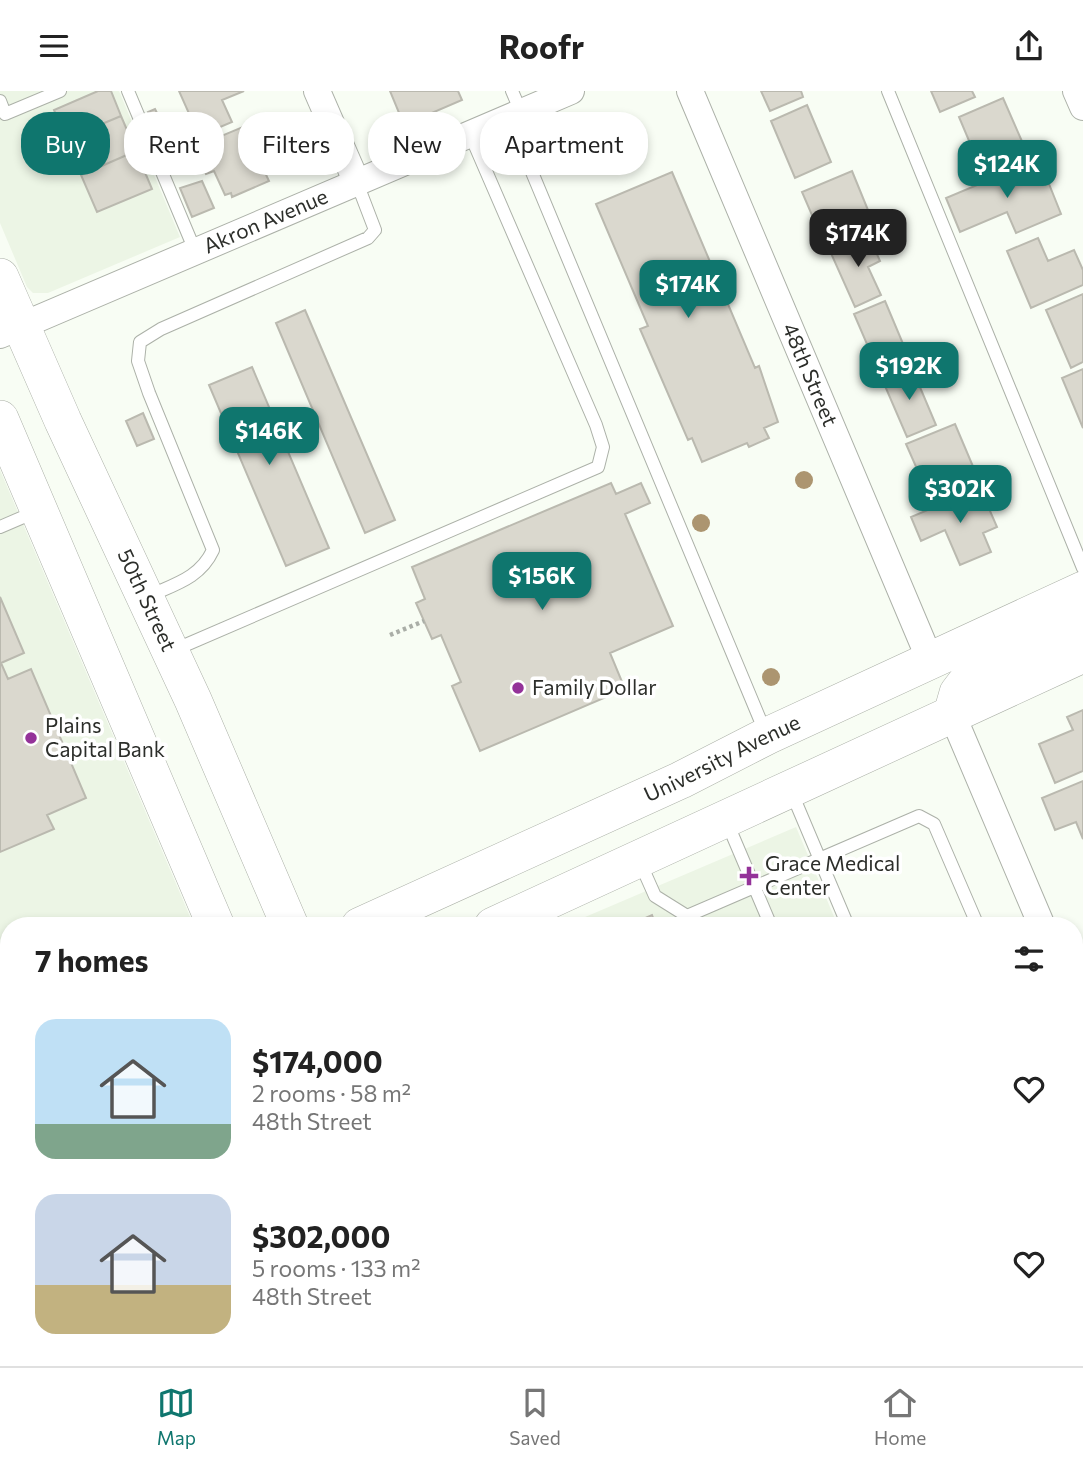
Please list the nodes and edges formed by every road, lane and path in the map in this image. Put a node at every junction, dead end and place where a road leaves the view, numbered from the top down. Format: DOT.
graph roads {
  1 [pos="60,91"];
  2 [pos="128,91"];
  3 [pos="317,91"];
  4 [pos="571,91"];
  5 [pos="690,91"];
  6 [pos="888,91"];
  7 [pos="1076,91"];
  8 [pos="0,101"];
  9 [pos="514,107"];
  10 [pos="1083,107"];
  11 [pos="470,134"];
  12 [pos="357,183"];
  13 [pos="196,253"];
  14 [pos="0,277"];
  15 [pos="11,331"];
  16 [pos="0,419"];
  17 [pos="39,511"];
  18 [pos="0,527"];
  19 [pos="1083,568"];
  20 [pos="1083,590"];
  21 [pos="145,598"];
  22 [pos="424,621"];
  23 [pos="1083,621"];
  24 [pos="390,635"];
  25 [pos="171,651"];
  26 [pos="1083,655"];
  27 [pos="930,660"];
  28 [pos="952,714"];
  29 [pos="766,736"];
  30 [pos="681,780"];
  31 [pos="790,789"];
  32 [pos="715,825"];
  33 [pos="819,858"];
  34 [pos="638,860"];
  35 [pos="754,887"];
  36 [pos="212,917"];
  37 [pos="286,917"];
  38 [pos="380,917"];
  39 [pos="518,917"];
  40 [pos="684,917"];
  41 [pos="697,917"];
  42 [pos="767,917"];
  43 [pos="844,917"];
  44 [pos="974,917"];
  45 [pos="1038,917"];
  1 -- 8 [label="lane"];
  2 -- 13 [label="lane"];
  3 -- 12 [label="street"];
  4 -- 9 [label="street, Akron Avenue"];
  5 -- 27 [label="street, 48th Street"];
  6 -- 19 [label="lane"];
  7 -- 10 [label="street"];
  9 -- 11 [label="street, Akron Avenue"];
  9 -- 29 [label="lane"];
  11 -- 12 [label="street, Akron Avenue"];
  11 -- 25 [label="lane"];
  12 -- 13 [label="street, Akron Avenue"];
  12 -- 21 [label="lane"];
  13 -- 15 [label="street, Akron Avenue"];
  14 -- 15 [label="main road, 50th Street"];
  15 -- 21 [label="main road, 50th Street"];
  16 -- 17 [label="main road"];
  17 -- 18 [label="lane"];
  17 -- 36 [label="main road"];
  20 -- 27 [label="main road, University Avenue"];
  21 -- 25 [label="main road, 50th Street"];
  22 -- 24 [label="path"];
  23 -- 28 [label="main road"];
  25 -- 37 [label="main road, 50th Street"];
  26 -- 28 [label="main road"];
  27 -- 29 [label="main road, University Avenue"];
  28 -- 31 [label="main road"];
  28 -- 45 [label="street"];
  29 -- 30 [label="main road, University Avenue"];
  30 -- 32 [label="main road"];
  30 -- 38 [label="main road, University Avenue"];
  31 -- 32 [label="main road"];
  31 -- 33 [label="lane"];
  32 -- 34 [label="main road"];
  32 -- 35 [label="lane"];
  33 -- 35 [label="lane"];
  33 -- 43 [label="lane"];
  33 -- 44 [label="lane"];
  34 -- 39 [label="main road"];
  34 -- 40 [label="lane"];
  35 -- 41 [label="lane"];
  35 -- 42 [label="lane"];
}
